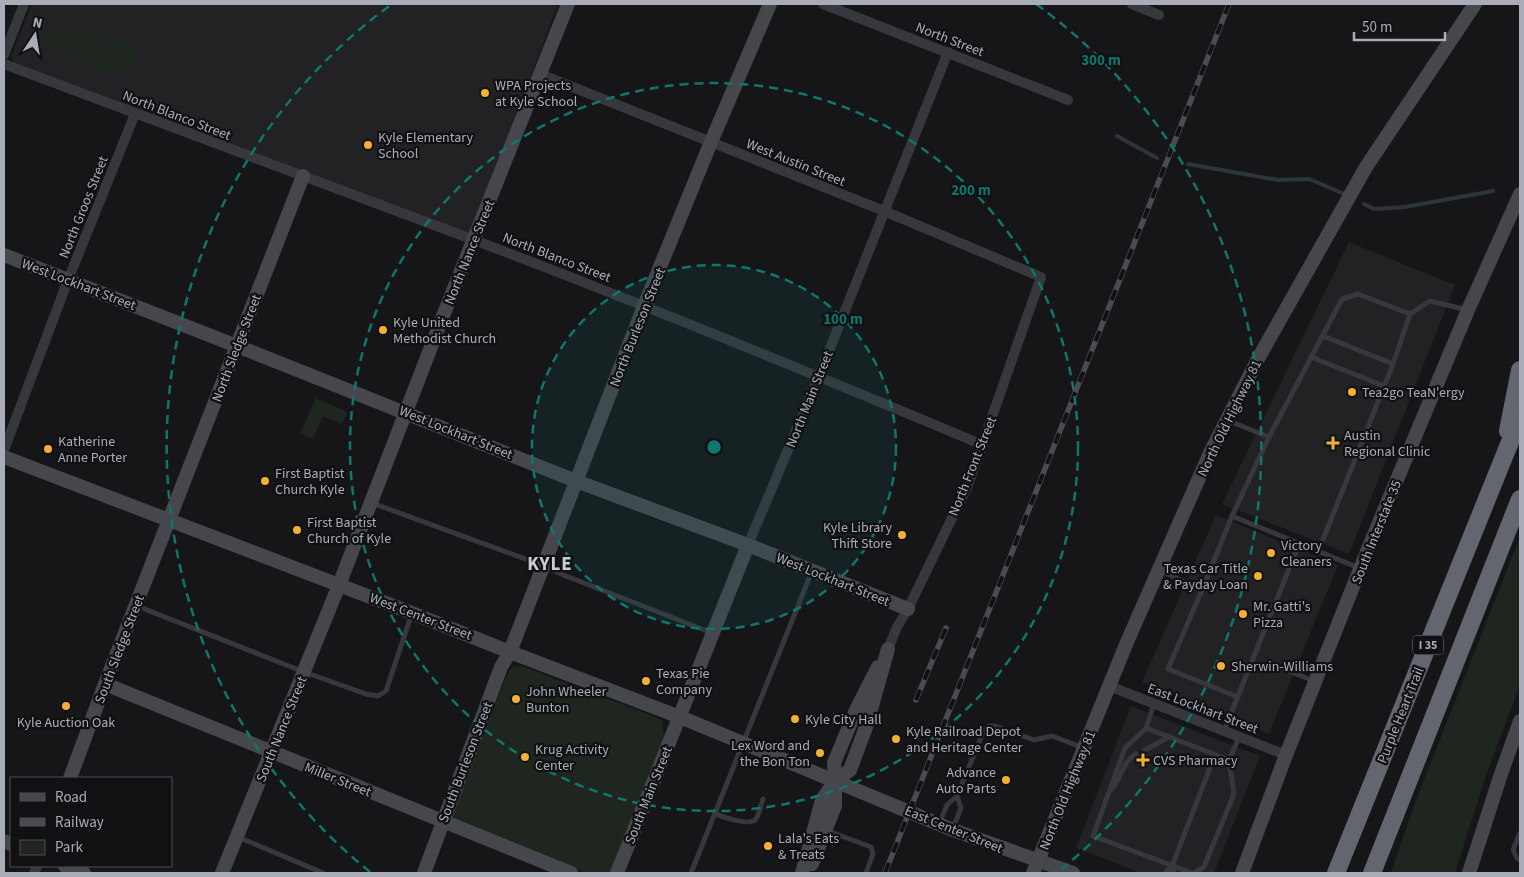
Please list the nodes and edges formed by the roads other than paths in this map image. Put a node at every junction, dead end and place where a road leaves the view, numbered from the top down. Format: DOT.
graph roads {
  1 [pos="24,4"];
  2 [pos="568,4"];
  3 [pos="770,4"];
  4 [pos="823,4"];
  5 [pos="1132,4"];
  6 [pos="1475,4"];
  7 [pos="1159,15"];
  8 [pos="948,52"];
  9 [pos="4,55"];
  10 [pos="4,64"];
  11 [pos="540,74"];
  12 [pos="1068,100"];
  13 [pos="136,114"];
  14 [pos="711,142"];
  15 [pos="303,176"];
  16 [pos="1520,194"];
  17 [pos="884,211"];
  18 [pos="473,240"];
  19 [pos="4,255"];
  20 [pos="1041,277"];
  21 [pos="68,280"];
  22 [pos="644,306"];
  23 [pos="1468,310"];
  24 [pos="1410,314"];
  25 [pos="1323,336"];
  26 [pos="237,346"];
  27 [pos="1311,357"];
  28 [pos="1393,364"];
  29 [pos="1520,370"];
  30 [pos="819,376"];
  31 [pos="1384,386"];
  32 [pos="405,412"];
  33 [pos="1520,417"];
  34 [pos="1227,420"];
  35 [pos="1269,438"];
  36 [pos="983,445"];
  37 [pos="4,450"];
  38 [pos="4,457"];
  39 [pos="1503,460"];
  40 [pos="576,481"];
  41 [pos="1520,499"];
  42 [pos="372,502"];
  43 [pos="1232,516"];
  44 [pos="169,520"];
  45 [pos="1299,544"];
  46 [pos="748,545"];
  47 [pos="1318,552"];
  48 [pos="542,565"];
  49 [pos="1360,568"];
  50 [pos="1159,570"];
  51 [pos="812,571"];
  52 [pos="340,584"];
  53 [pos="1202,590"];
  54 [pos="136,605"];
  55 [pos="908,609"];
  56 [pos="412,613"];
  57 [pos="713,633"];
  58 [pos="888,649"];
  59 [pos="510,652"];
  60 [pos="1284,669"];
  61 [pos="304,672"];
  62 [pos="1316,682"];
  63 [pos="105,684"];
  64 [pos="1109,686"];
  65 [pos="1238,697"];
  66 [pos="1154,704"];
  67 [pos="680,717"];
  68 [pos="1520,721"];
  69 [pos="1146,728"];
  70 [pos="1224,730"];
  71 [pos="1239,736"];
  72 [pos="1169,737"];
  73 [pos="743,744"];
  74 [pos="1084,748"];
  75 [pos="1145,750"];
  76 [pos="271,752"];
  77 [pos="1136,754"];
  78 [pos="1215,755"];
  79 [pos="1286,755"];
  80 [pos="1228,760"];
  81 [pos="70,777"];
  82 [pos="836,781"];
  83 [pos="1109,792"];
  84 [pos="957,796"];
  85 [pos="763,799"];
  86 [pos="715,814"];
  87 [pos="442,822"];
  88 [pos="939,824"];
  89 [pos="820,828"];
  90 [pos="953,830"];
  91 [pos="1520,833"];
  92 [pos="236,837"];
  93 [pos="1520,860"];
  94 [pos="1172,866"];
  95 [pos="68,867"];
  96 [pos="1036,867"];
  97 [pos="1247,869"];
  98 [pos="84,873"];
  99 [pos="222,873"];
  100 [pos="323,873"];
  101 [pos="424,873"];
  102 [pos="571,873"];
  103 [pos="616,873"];
  104 [pos="691,873"];
  105 [pos="802,873"];
  106 [pos="808,873"];
  107 [pos="866,873"];
  108 [pos="1073,873"];
  109 [pos="1165,873"];
  110 [pos="1174,873"];
  111 [pos="1193,873"];
  112 [pos="1336,873"];
  113 [pos="1372,873"];
  114 [pos="1469,873"];
  1 -- 9 [label="street"];
  2 -- 11 [label="street, North Nance Street"];
  3 -- 14 [label="street, North Burleson Street"];
  4 -- 8 [label="street, North Street"];
  5 -- 7 [label="street"];
  6 -- 34 [label="street, North Old Highway 81"];
  8 -- 12 [label="street, North Street"];
  8 -- 17 [label="street, North Main Street"];
  10 -- 13 [label="street, North Blanco Street"];
  11 -- 14 [label="street, West Austin Street"];
  11 -- 18 [label="street, North Nance Street"];
  13 -- 15 [label="street, North Blanco Street"];
  13 -- 21 [label="street, North Groos Street"];
  14 -- 17 [label="street, West Austin Street"];
  14 -- 22 [label="street, North Burleson Street"];
  15 -- 18 [label="street, North Blanco Street"];
  15 -- 26 [label="street, North Sledge Street"];
  16 -- 23 [label="street, South Interstate 35"];
  17 -- 20 [label="street, West Austin Street"];
  17 -- 30 [label="street, North Main Street"];
  18 -- 22 [label="street, North Blanco Street"];
  18 -- 32 [label="street, North Nance Street"];
  19 -- 21 [label="street, West Lockhart Street"];
  20 -- 36 [label="street, North Front Street"];
  21 -- 26 [label="street, West Lockhart Street"];
  21 -- 37 [label="street, North Groos Street"];
  22 -- 30 [label="street, North Blanco Street"];
  22 -- 40 [label="street, North Burleson Street"];
  23 -- 24 [label="lane"];
  23 -- 49 [label="street, South Interstate 35"];
  24 -- 25 [label="lane"];
  24 -- 28 [label="lane"];
  25 -- 27 [label="lane"];
  25 -- 28 [label="lane"];
  26 -- 32 [label="street, West Lockhart Street"];
  26 -- 44 [label="street, North Sledge Street"];
  27 -- 31 [label="lane"];
  27 -- 35 [label="lane"];
  28 -- 31 [label="lane"];
  29 -- 39 [label="highway"];
  30 -- 36 [label="street, North Blanco Street"];
  30 -- 46 [label="street, North Main Street"];
  31 -- 47 [label="lane"];
  32 -- 40 [label="street, West Lockhart Street"];
  32 -- 42 [label="street, North Nance Street"];
  33 -- 39 [label="highway, Purple Heart Trail / I 35"];
  34 -- 35 [label="lane"];
  34 -- 50 [label="street, North Old Highway 81"];
  35 -- 43 [label="lane"];
  36 -- 55 [label="street, North Front Street"];
  38 -- 44 [label="street, West Center Street"];
  39 -- 112 [label="highway, Purple Heart Trail / I 35"];
  40 -- 46 [label="street, West Lockhart Street"];
  40 -- 48 [label="street, North Burleson Street"];
  41 -- 113 [label="highway, I 35"];
  42 -- 48 [label="lane"];
  42 -- 52 [label="street, North Nance Street"];
  43 -- 45 [label="lane"];
  43 -- 53 [label="lane"];
  44 -- 52 [label="street, West Center Street"];
  44 -- 54 [label="street, South Sledge Street"];
  45 -- 47 [label="lane"];
  45 -- 65 [label="lane"];
  46 -- 51 [label="street, West Lockhart Street"];
  46 -- 57 [label="street, North Main Street"];
  47 -- 49 [label="lane"];
  48 -- 57 [label="lane"];
  48 -- 59 [label="street, North Burleson Street"];
  49 -- 62 [label="street, South Interstate 35"];
  50 -- 53 [label="lane"];
  50 -- 64 [label="street, North Old Highway 81"];
  51 -- 55 [label="street, West Lockhart Street"];
  51 -- 73 [label="lane"];
  52 -- 56 [label="street, West Center Street"];
  52 -- 61 [label="street, South Nance Street"];
  53 -- 65 [label="lane"];
  54 -- 61 [label="lane"];
  54 -- 63 [label="street, South Sledge Street"];
  55 -- 58 [label="street, North Front Street"];
  56 -- 59 [label="street, West Center Street"];
  56 -- 61 [label="lane"];
  57 -- 67 [label="street, North Main Street"];
  58 -- 82 [label="street, North Front Street"];
  59 -- 67 [label="street, West Center Street"];
  59 -- 87 [label="street, South Burleson Street"];
  60 -- 62 [label="lane"];
  61 -- 76 [label="street, South Nance Street"];
  62 -- 79 [label="street, South Interstate 35"];
  63 -- 76 [label="street, Miller Street"];
  63 -- 81 [label="street, South Sledge Street"];
  64 -- 66 [label="street, East Lockhart Street"];
  64 -- 74 [label="street, North Old Highway 81"];
  65 -- 70 [label="lane"];
  66 -- 69 [label="lane"];
  66 -- 70 [label="street, East Lockhart Street"];
  67 -- 73 [label="street, West Center Street"];
  67 -- 103 [label="street, South Main Street"];
  68 -- 114 [label="street"];
  69 -- 72 [label="lane"];
  69 -- 83 [label="lane"];
  70 -- 71 [label="street, East Lockhart Street"];
  71 -- 79 [label="street, East Lockhart Street"];
  71 -- 80 [label="lane"];
  72 -- 75 [label="lane"];
  72 -- 78 [label="lane"];
  73 -- 82 [label="street, West Center Street"];
  73 -- 86 [label="lane"];
  74 -- 84 [label="lane"];
  74 -- 96 [label="street, North Old Highway 81"];
  76 -- 87 [label="street, Miller Street"];
  76 -- 92 [label="street, South Nance Street"];
  77 -- 83 [label="lane"];
  78 -- 80 [label="lane"];
  78 -- 94 [label="lane"];
  79 -- 97 [label="street, South Interstate 35"];
  80 -- 111 [label="lane"];
  82 -- 88 [label="street, East Center Street"];
  82 -- 89 [label="street"];
  83 -- 94 [label="lane"];
  84 -- 88 [label="lane"];
  84 -- 90 [label="lane"];
  85 -- 86 [label="lane"];
  86 -- 104 [label="lane"];
  87 -- 101 [label="street, South Burleson Street"];
  87 -- 102 [label="street, Miller Street"];
  88 -- 90 [label="street, East Center Street"];
  89 -- 105 [label="street"];
  89 -- 106 [label="street"];
  89 -- 107 [label="lane"];
  90 -- 96 [label="street, East Center Street"];
  91 -- 93 [label="lane"];
  92 -- 99 [label="street, South Nance Street"];
  92 -- 100 [label="lane"];
  94 -- 109 [label="lane"];
  94 -- 110 [label="lane"];
  94 -- 111 [label="lane"];
  95 -- 98 [label="street"];
  96 -- 108 [label="street, East Center Street"];
}
